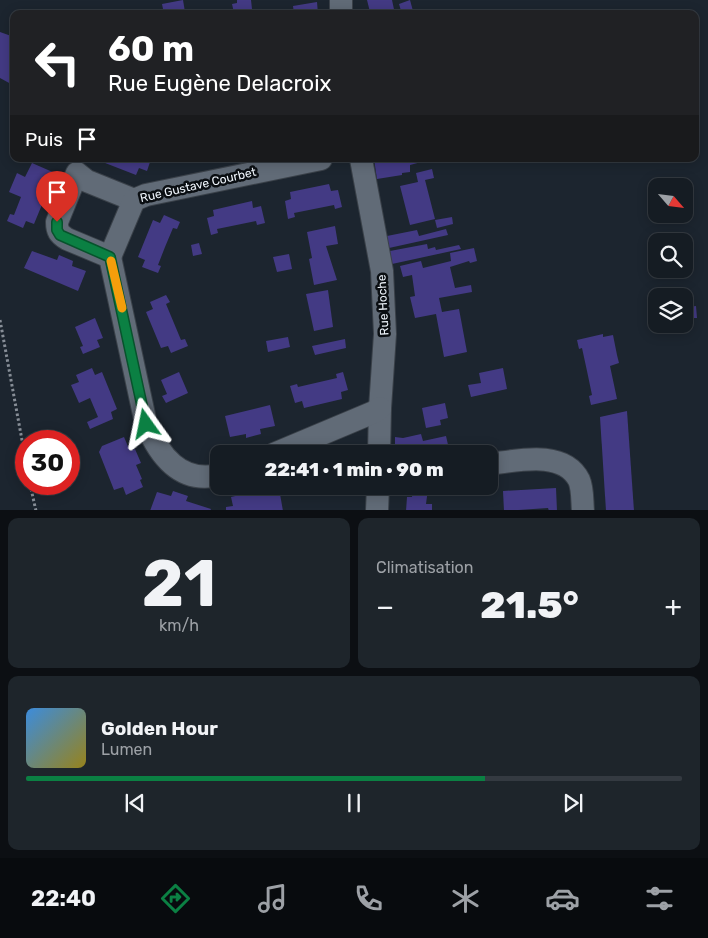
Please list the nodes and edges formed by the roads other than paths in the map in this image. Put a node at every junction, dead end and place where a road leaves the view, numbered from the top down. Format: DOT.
graph roads {
  1 [pos="306,162"];
  2 [pos="363,162"];
  3 [pos="134,200"];
  4 [pos="110,257"];
  5 [pos="380,408"];
  6 [pos="295,445"];
  7 [pos="379,445"];
  8 [pos="498,463"];
  9 [pos="210,476"];
  10 [pos="378,495"];
  11 [pos="377,510"];
  12 [pos="583,510"];
  1 -- 3 [label="street, Rue Gustave Courbet"];
  2 -- 5 [label="street, Rue Hoche"];
  3 -- 4 [label="street, Rue Gustave Courbet"];
  3 -- 4 [label="street, Rue Gustave Courbet"];
  4 -- 9 [label="street"];
  5 -- 6 [label="street"];
  5 -- 7 [label="street, Rue Hoche"];
  8 -- 12 [label="street"];
  10 -- 11 [label="street"];
}
